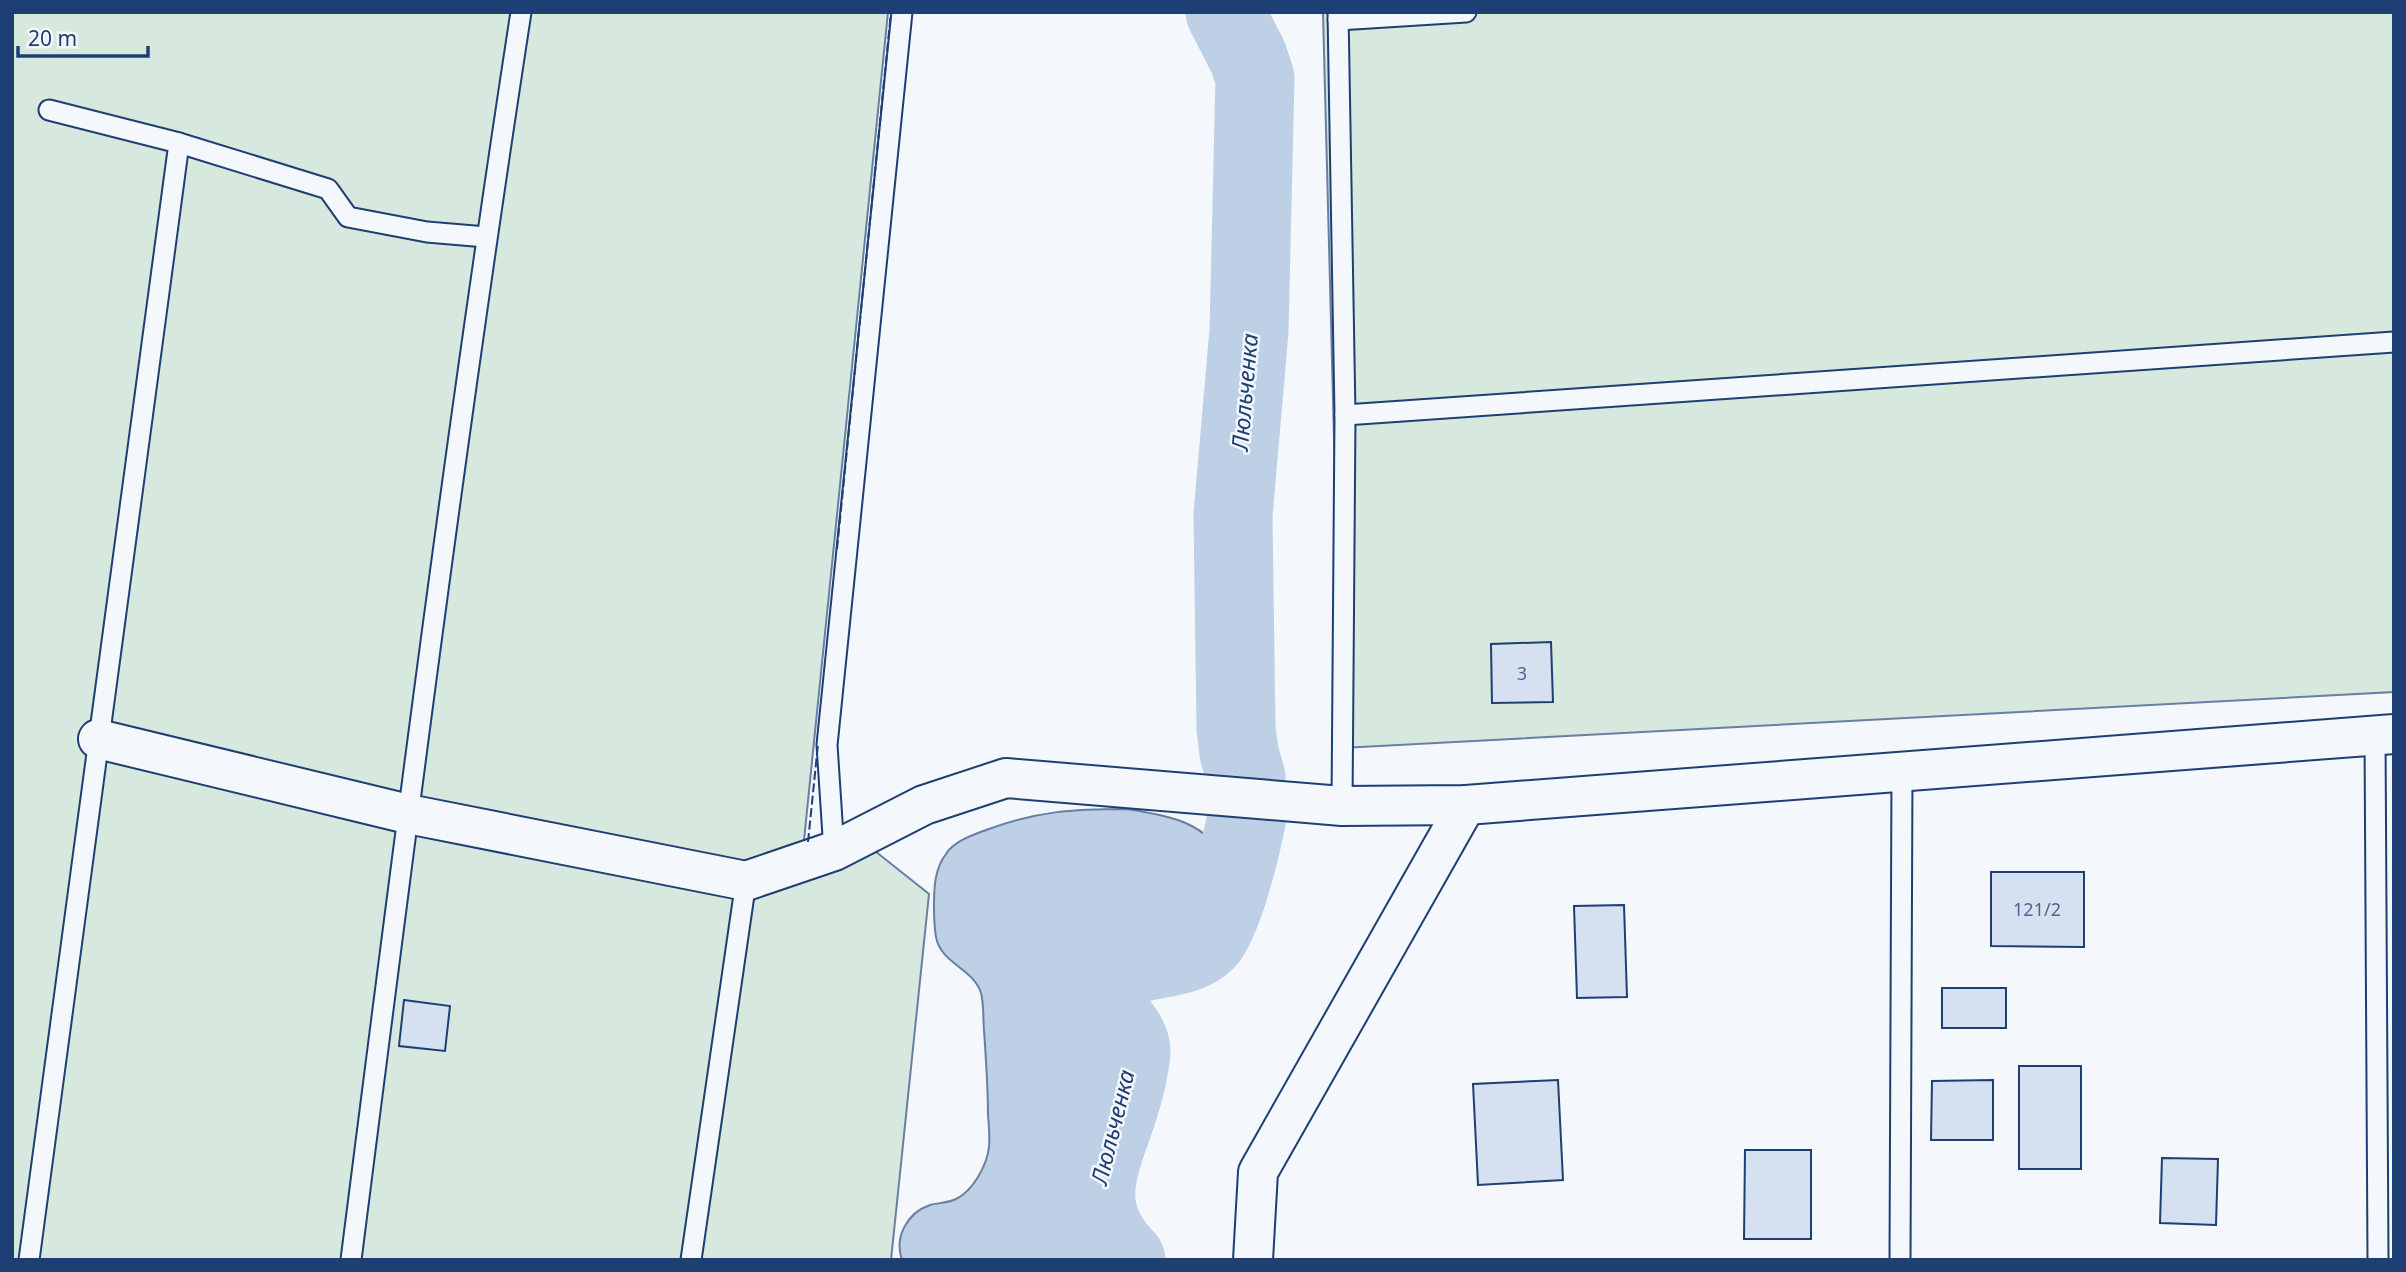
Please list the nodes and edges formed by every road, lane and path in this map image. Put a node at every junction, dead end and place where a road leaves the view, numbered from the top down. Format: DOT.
graph roads {
  1 [pos="521,12"];
  2 [pos="902,12"];
  3 [pos="1466,12"];
  4 [pos="1338,16"];
  5 [pos="49,110"];
  6 [pos="179,143"];
  7 [pos="486,237"];
  8 [pos="2394,342"];
  9 [pos="1345,415"];
  10 [pos="2384,734"];
  11 [pos="98,739"];
  12 [pos="1902,771"];
  13 [pos="1466,805"];
  14 [pos="1342,806"];
  15 [pos="408,814"];
  16 [pos="834,851"];
  17 [pos="746,881"];
  18 [pos="29,1260"];
  19 [pos="351,1260"];
  20 [pos="691,1260"];
  21 [pos="1253,1260"];
  22 [pos="1900,1260"];
  23 [pos="2378,1260"];
  1 -- 7 [label="lane"];
  2 -- 16 [label="lane"];
  3 -- 4 [label="lane"];
  4 -- 9 [label="lane"];
  5 -- 6 [label="lane"];
  6 -- 7 [label="lane"];
  6 -- 11 [label="lane"];
  7 -- 15 [label="lane"];
  8 -- 9 [label="lane"];
  9 -- 14 [label="lane"];
  10 -- 12 [label="street"];
  10 -- 23 [label="lane"];
  11 -- 15 [label="street"];
  11 -- 18 [label="lane"];
  12 -- 13 [label="street"];
  12 -- 22 [label="lane"];
  13 -- 14 [label="street"];
  13 -- 21 [label="street"];
  14 -- 16 [label="street"];
  15 -- 17 [label="street"];
  15 -- 19 [label="lane"];
  16 -- 17 [label="street"];
  17 -- 20 [label="lane"];
}
